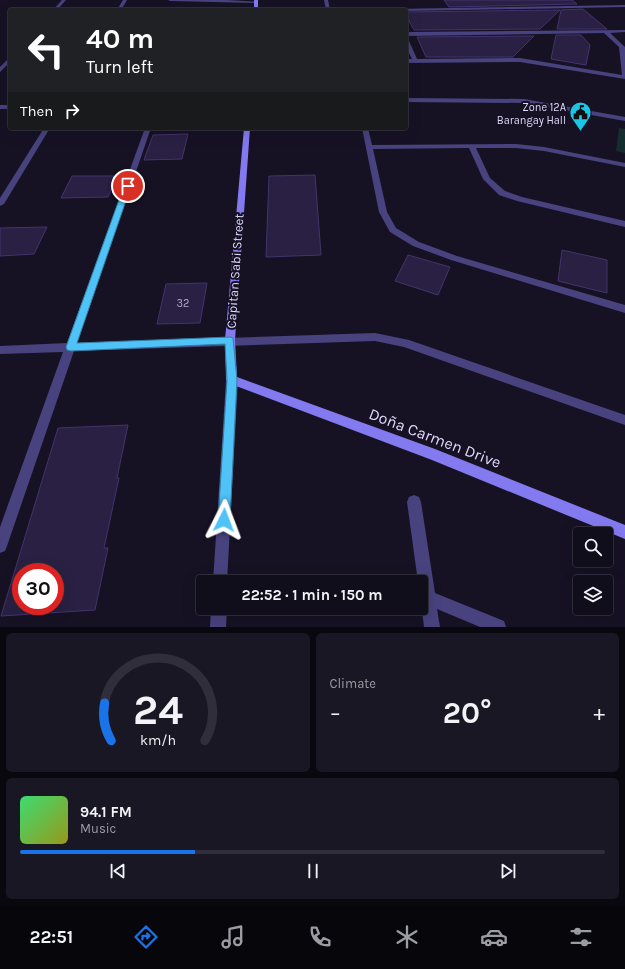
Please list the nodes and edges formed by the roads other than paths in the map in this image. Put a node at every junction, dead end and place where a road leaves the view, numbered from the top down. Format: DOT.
graph roads {
  1 [pos="64,0"];
  2 [pos="170,0"];
  3 [pos="256,1"];
  4 [pos="625,6"];
  5 [pos="57,8"];
  6 [pos="391,8"];
  7 [pos="625,31"];
  8 [pos="606,32"];
  9 [pos="408,34"];
  10 [pos="408,45"];
  11 [pos="624,47"];
  12 [pos="8,61"];
  13 [pos="408,61"];
  14 [pos="415,61"];
  15 [pos="0,70"];
  16 [pos="625,77"];
  17 [pos="408,100"];
  18 [pos="625,119"];
  19 [pos="47,130"];
  20 [pos="147,130"];
  21 [pos="246,130"];
  22 [pos="366,130"];
  23 [pos="471,146"];
  24 [pos="370,147"];
  25 [pos="625,165"];
  26 [pos="0,204"];
  27 [pos="625,224"];
  28 [pos="625,309"];
  29 [pos="230,340"];
  30 [pos="71,347"];
  31 [pos="0,350"];
  32 [pos="232,380"];
  33 [pos="625,420"];
  34 [pos="414,502"];
  35 [pos="6,514"];
  36 [pos="625,532"];
  37 [pos="0,546"];
  38 [pos="220,575"];
  39 [pos="424,575"];
  40 [pos="428,597"];
  41 [pos="428,603"];
  42 [pos="219,615"];
  43 [pos="218,627"];
  44 [pos="432,627"];
  45 [pos="498,627"];
  1 -- 5 [label="street"];
  2 -- 3 [label="street"];
  4 -- 6 [label="street"];
  7 -- 8 [label="street"];
  8 -- 9 [label="street"];
  8 -- 11 [label="street"];
  10 -- 14 [label="street"];
  11 -- 16 [label="street"];
  12 -- 15 [label="street"];
  13 -- 14 [label="street"];
  14 -- 16 [label="street"];
  17 -- 18 [label="street"];
  19 -- 26 [label="street"];
  20 -- 30 [label="street"];
  21 -- 29 [label="street, Capitan Sabi Street"];
  22 -- 24 [label="street"];
  23 -- 24 [label="street"];
  23 -- 25 [label="street"];
  23 -- 27 [label="street"];
  24 -- 28 [label="street"];
  29 -- 30 [label="street"];
  29 -- 32 [label="street, Capitan Sabi Street"];
  29 -- 33 [label="street"];
  30 -- 31 [label="street"];
  30 -- 35 [label="street"];
  32 -- 36 [label="street, Doña Carmen Drive"];
  32 -- 38 [label="street, Capitan Sabi Street"];
  34 -- 39 [label="street"];
  35 -- 37 [label="street"];
  40 -- 45 [label="street"];
  41 -- 44 [label="street"];
  42 -- 43 [label="street"];
}
